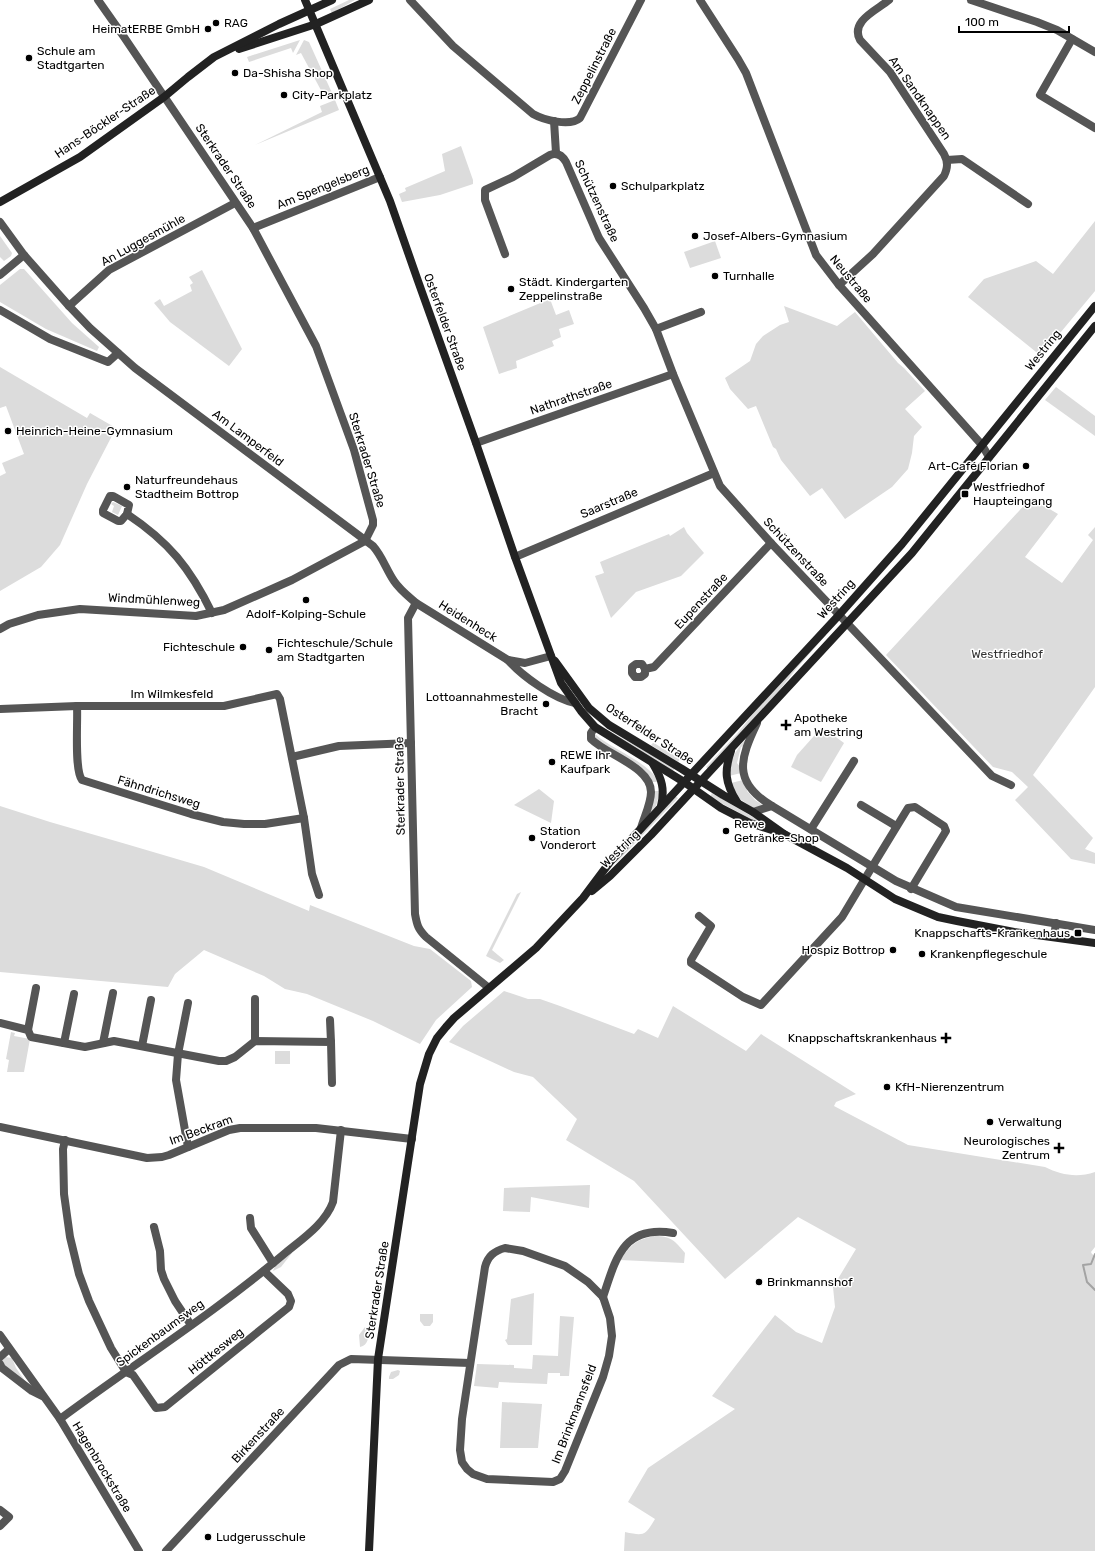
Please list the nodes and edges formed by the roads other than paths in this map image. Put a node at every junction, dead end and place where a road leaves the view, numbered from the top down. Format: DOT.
graph roads {
  1 [pos="98,0"];
  2 [pos="305,0"];
  3 [pos="332,0"];
  4 [pos="369,0"];
  5 [pos="410,0"];
  6 [pos="641,0"];
  7 [pos="700,0"];
  8 [pos="889,0"];
  9 [pos="971,0"];
  10 [pos="310,11"];
  11 [pos="316,24"];
  12 [pos="1072,39"];
  13 [pos="1095,52"];
  14 [pos="219,55"];
  15 [pos="164,97"];
  16 [pos="554,120"];
  17 [pos="1095,128"];
  18 [pos="556,154"];
  19 [pos="947,160"];
  20 [pos="380,177"];
  21 [pos="0,202"];
  22 [pos="235,203"];
  23 [pos="1028,204"];
  24 [pos="0,222"];
  25 [pos="253,228"];
  26 [pos="505,254"];
  27 [pos="24,255"];
  28 [pos="0,275"];
  29 [pos="839,285"];
  30 [pos="69,306"];
  31 [pos="1095,306"];
  32 [pos="0,310"];
  33 [pos="701,312"];
  34 [pos="1095,326"];
  35 [pos="656,329"];
  36 [pos="118,353"];
  37 [pos="673,374"];
  38 [pos="476,443"];
  39 [pos="982,445"];
  40 [pos="989,457"];
  41 [pos="714,473"];
  42 [pos="127,514"];
  43 [pos="365,540"];
  44 [pos="771,543"];
  45 [pos="515,557"];
  46 [pos="416,603"];
  47 [pos="212,613"];
  48 [pos="839,614"];
  49 [pos="846,624"];
  50 [pos="0,629"];
  51 [pos="551,656"];
  52 [pos="508,660"];
  53 [pos="645,669"];
  54 [pos="575,703"];
  55 [pos="77,706"];
  56 [pos="0,709"];
  57 [pos="757,722"];
  58 [pos="594,727"];
  59 [pos="411,743"];
  60 [pos="732,748"];
  61 [pos="292,757"];
  62 [pos="854,761"];
  63 [pos="652,763"];
  64 [pos="691,774"];
  65 [pos="684,782"];
  66 [pos="701,782"];
  67 [pos="1011,785"];
  68 [pos="694,790"];
  69 [pos="738,804"];
  70 [pos="861,805"];
  71 [pos="772,806"];
  72 [pos="661,807"];
  73 [pos="753,812"];
  74 [pos="304,818"];
  75 [pos="896,826"];
  76 [pos="641,828"];
  77 [pos="811,829"];
  78 [pos="784,834"];
  79 [pos="872,867"];
  80 [pos="865,879"];
  81 [pos="911,889"];
  82 [pos="319,895"];
  83 [pos="583,898"];
  84 [pos="959,908"];
  85 [pos="700,916"];
  86 [pos="957,921"];
  87 [pos="1056,923"];
  88 [pos="1095,930"];
  89 [pos="1054,937"];
  90 [pos="1095,943"];
  91 [pos="36,988"];
  92 [pos="486,990"];
  93 [pos="113,993"];
  94 [pos="74,994"];
  95 [pos="255,999"];
  96 [pos="151,1000"];
  97 [pos="188,1003"];
  98 [pos="330,1020"];
  99 [pos="0,1023"];
  100 [pos="28,1030"];
  101 [pos="437,1038"];
  102 [pos="255,1041"];
  103 [pos="331,1042"];
  104 [pos="64,1043"];
  105 [pos="103,1043"];
  106 [pos="142,1046"];
  107 [pos="178,1054"];
  108 [pos="332,1083"];
  109 [pos="0,1127"];
  110 [pos="341,1130"];
  111 [pos="412,1139"];
  112 [pos="65,1140"];
  113 [pos="188,1147"];
  114 [pos="250,1218"];
  115 [pos="154,1227"];
  116 [pos="673,1233"];
  117 [pos="272,1263"];
  118 [pos="264,1271"];
  119 [pos="603,1297"];
  120 [pos="191,1325"];
  121 [pos="0,1335"];
  122 [pos="9,1349"];
  123 [pos="0,1357"];
  124 [pos="378,1359"];
  125 [pos="470,1363"];
  126 [pos="0,1364"];
  127 [pos="126,1372"];
  128 [pos="43,1396"];
  129 [pos="60,1419"];
  130 [pos="0,1510"];
  131 [pos="0,1526"];
  132 [pos="139,1551"];
  133 [pos="166,1551"];
  134 [pos="369,1551"];
  1 -- 15 [label="street, Sterkrader Straße"];
  2 -- 10 [label="main road, Osterfelder Straße"];
  3 -- 10 [label="main road, Hans-Böckler-Straße"];
  4 -- 11 [label="main road, Hans-Böckler-Straße"];
  5 -- 16 [label="street"];
  6 -- 16 [label="street, Zeppelinstraße"];
  7 -- 29 [label="street, Neustraße"];
  8 -- 19 [label="street, Am Sandknappen"];
  9 -- 12 [label="street"];
  10 -- 11 [label="main road, Osterfelder Straße"];
  10 -- 14 [label="main road, Hans-Böckler-Straße"];
  11 -- 14 [label="main road, Hans-Böckler-Straße"];
  11 -- 20 [label="main road, Osterfelder Straße"];
  12 -- 13 [label="street"];
  12 -- 17 [label="street"];
  14 -- 15 [label="main road, Hans-Böckler-Straße"];
  15 -- 21 [label="main road, Hans-Böckler-Straße"];
  15 -- 22 [label="street, Sterkrader Straße"];
  16 -- 18 [label="street"];
  18 -- 26 [label="street"];
  18 -- 35 [label="street, Schützenstraße"];
  19 -- 23 [label="street"];
  19 -- 29 [label="street"];
  20 -- 25 [label="street, Am Spengelsberg"];
  20 -- 38 [label="main road, Osterfelder Straße"];
  22 -- 25 [label="street, Sterkrader Straße"];
  22 -- 30 [label="street, An Luggesmühle"];
  24 -- 27 [label="street, Am Lamperfeld"];
  25 -- 43 [label="street, Sterkrader Straße"];
  27 -- 28 [label="street"];
  27 -- 30 [label="street, Am Lamperfeld"];
  29 -- 39 [label="street, Neustraße"];
  30 -- 36 [label="street, Am Lamperfeld"];
  31 -- 39 [label="main road, Westring"];
  32 -- 36 [label="street"];
  33 -- 35 [label="street"];
  34 -- 40 [label="main road, Westring"];
  35 -- 37 [label="street, Schützenstraße"];
  36 -- 43 [label="street, Am Lamperfeld"];
  37 -- 38 [label="street, Nathrathstraße"];
  37 -- 41 [label="street, Schützenstraße"];
  38 -- 45 [label="main road, Osterfelder Straße"];
  39 -- 40 [label="street, Neustraße"];
  39 -- 48 [label="main road, Westring"];
  40 -- 49 [label="main road, Westring"];
  41 -- 44 [label="street, Schützenstraße"];
  41 -- 45 [label="street, Saarstraße"];
  42 -- 47 [label="street"];
  43 -- 46 [label="street"];
  43 -- 47 [label="street, Windmühlenweg"];
  44 -- 48 [label="street, Schützenstraße"];
  44 -- 53 [label="street, Eupenstraße"];
  45 -- 51 [label="main road, Osterfelder Straße"];
  46 -- 52 [label="street, Heidenheck"];
  46 -- 59 [label="street, Sterkrader Straße"];
  47 -- 50 [label="street, Windmühlenweg"];
  48 -- 49 [label="street, Schützenstraße"];
  48 -- 64 [label="main road, Westring"];
  49 -- 57 [label="main road, Westring"];
  49 -- 67 [label="street, Schützenstraße"];
  51 -- 52 [label="street, Heidenheck"];
  51 -- 54 [label="main road, Osterfelder Straße"];
  51 -- 64 [label="main road, Osterfelder Straße"];
  52 -- 54 [label="street, Heidenheck"];
  54 -- 58 [label="main road, Osterfelder Straße"];
  55 -- 56 [label="street, Im Wilmkesfeld"];
  55 -- 61 [label="street, Im Wilmkesfeld"];
  55 -- 74 [label="street, Fähndrichsweg"];
  57 -- 60 [label="main road, Westring"];
  57 -- 71 [label="street"];
  58 -- 63 [label="main road, Osterfelder Straße"];
  58 -- 76 [label="street, Osterfelder Straße"];
  59 -- 61 [label="street"];
  59 -- 92 [label="street, Sterkrader Straße"];
  60 -- 66 [label="main road, Westring"];
  60 -- 69 [label="main road"];
  61 -- 74 [label="street, Im Wilmkesfeld"];
  62 -- 77 [label="street"];
  63 -- 65 [label="main road, Osterfelder Straße"];
  63 -- 72 [label="main road"];
  64 -- 65 [label="main road, Westring"];
  64 -- 66 [label="main road, Osterfelder Straße"];
  65 -- 68 [label="main road, Osterfelder Straße"];
  65 -- 72 [label="main road, Westring"];
  66 -- 68 [label="main road, Westring"];
  66 -- 69 [label="main road, Osterfelder Straße"];
  68 -- 78 [label="main road, Osterfelder Straße"];
  68 -- 83 [label="main road, Westring"];
  69 -- 73 [label="main road, Osterfelder Straße"];
  70 -- 75 [label="street"];
  71 -- 73 [label="street"];
  71 -- 77 [label="street"];
  72 -- 76 [label="main road, Westring"];
  73 -- 78 [label="main road, Osterfelder Straße"];
  74 -- 82 [label="street, Im Wilmkesfeld"];
  75 -- 79 [label="street"];
  75 -- 81 [label="street"];
  76 -- 83 [label="main road, Westring"];
  77 -- 79 [label="street"];
  78 -- 80 [label="main road, Osterfelder Straße"];
  79 -- 80 [label="street"];
  79 -- 81 [label="street"];
  80 -- 85 [label="street"];
  80 -- 86 [label="main road, Osterfelder Straße"];
  81 -- 84 [label="street"];
  83 -- 92 [label="main road, Westring"];
  84 -- 86 [label="street"];
  84 -- 87 [label="street"];
  86 -- 89 [label="main road, Osterfelder Straße"];
  87 -- 88 [label="street"];
  87 -- 89 [label="street"];
  89 -- 90 [label="main road, Osterfelder Straße"];
  91 -- 100 [label="street"];
  92 -- 101 [label="main road, Westring"];
  93 -- 105 [label="street"];
  94 -- 104 [label="street"];
  95 -- 102 [label="street"];
  96 -- 106 [label="street"];
  97 -- 107 [label="street"];
  98 -- 103 [label="street"];
  99 -- 100 [label="street"];
  100 -- 104 [label="street"];
  101 -- 111 [label="main road, Sterkrader Straße"];
  102 -- 103 [label="street"];
  102 -- 107 [label="street"];
  103 -- 108 [label="street"];
  104 -- 105 [label="street"];
  105 -- 106 [label="street"];
  106 -- 107 [label="street"];
  107 -- 113 [label="street"];
  109 -- 112 [label="street, Im Beckram"];
  110 -- 111 [label="street, Im Beckram"];
  110 -- 113 [label="street, Im Beckram"];
  110 -- 117 [label="street, Spickenbaumsweg"];
  111 -- 124 [label="main road, Sterkrader Straße"];
  112 -- 113 [label="street, Im Beckram"];
  112 -- 127 [label="street"];
  114 -- 117 [label="street"];
  115 -- 120 [label="street"];
  116 -- 119 [label="street"];
  117 -- 118 [label="street, Spickenbaumsweg"];
  118 -- 120 [label="street, Spickenbaumsweg"];
  118 -- 127 [label="street, Höttkesweg"];
  119 -- 125 [label="street, Im Brinkmannsfeld"];
  119 -- 125 [label="street, Im Brinkmannsfeld"];
  120 -- 127 [label="street, Spickenbaumsweg"];
  121 -- 122 [label="street, Hagenbrockstraße"];
  122 -- 123 [label="street"];
  122 -- 128 [label="street, Hagenbrockstraße"];
  124 -- 125 [label="street"];
  124 -- 133 [label="street, Birkenstraße"];
  124 -- 134 [label="main road, Sterkrader Straße"];
  126 -- 128 [label="street, Hagenbrockstraße"];
  127 -- 129 [label="street, Spickenbaumsweg"];
  128 -- 129 [label="street, Hagenbrockstraße"];
  129 -- 132 [label="street, Hagenbrockstraße"];
  130 -- 131 [label="street"];
}
